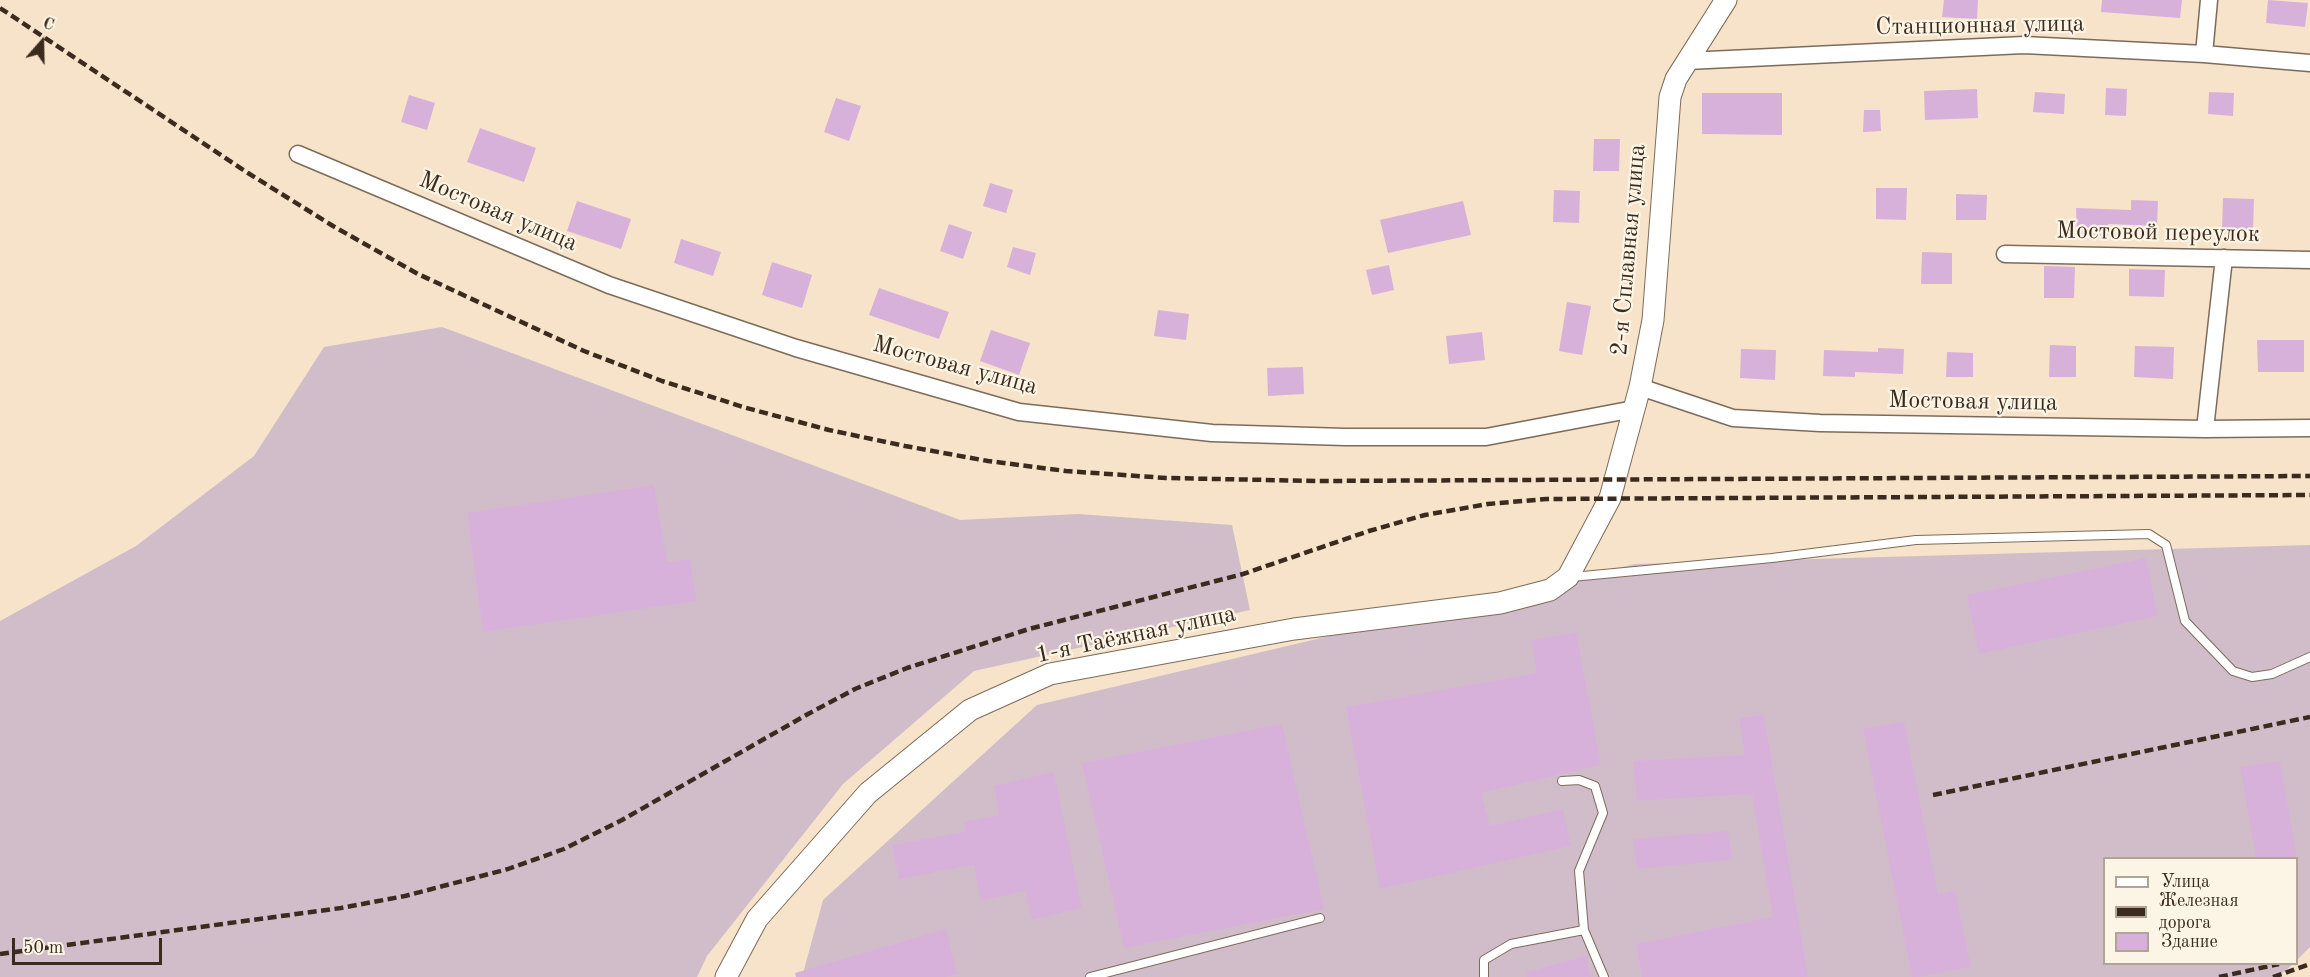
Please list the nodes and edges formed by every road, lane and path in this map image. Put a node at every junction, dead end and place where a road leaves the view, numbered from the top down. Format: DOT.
graph roads {
  1 [pos="1725,0"];
  2 [pos="2209,0"];
  3 [pos="2204,54"];
  4 [pos="1687,61"];
  5 [pos="2310,63"];
  6 [pos="298,154"];
  7 [pos="2005,254"];
  8 [pos="2224,258"];
  9 [pos="2310,260"];
  10 [pos="1640,387"];
  11 [pos="1634,409"];
  12 [pos="2310,428"];
  13 [pos="2205,429"];
  14 [pos="1568,577"];
  15 [pos="2310,657"];
  16 [pos="1562,781"];
  17 [pos="1320,918"];
  18 [pos="1584,930"];
  19 [pos="726,977"];
  20 [pos="1090,977"];
  21 [pos="1484,977"];
  22 [pos="1604,977"];
  1 -- 4 [label="street, 2-я Сплавная улица"];
  2 -- 3 [label="street"];
  3 -- 4 [label="street, Станционная улица"];
  3 -- 5 [label="street, Станционная улица"];
  4 -- 10 [label="street, 2-я Сплавная улица"];
  6 -- 11 [label="street, Мостовая улица"];
  7 -- 8 [label="street, Мостовой переулок"];
  8 -- 9 [label="street, Мостовой переулок"];
  8 -- 13 [label="street"];
  10 -- 11 [label="street, 2-я Сплавная улица"];
  10 -- 13 [label="street, Мостовая улица"];
  11 -- 14 [label="street, 2-я Сплавная улица"];
  12 -- 13 [label="street, Мостовая улица"];
  14 -- 15 [label="lane"];
  14 -- 19 [label="street, 1-я Таёжная улица"];
  16 -- 18 [label="lane"];
  17 -- 20 [label="lane"];
  18 -- 21 [label="lane"];
  18 -- 22 [label="lane"];
}
